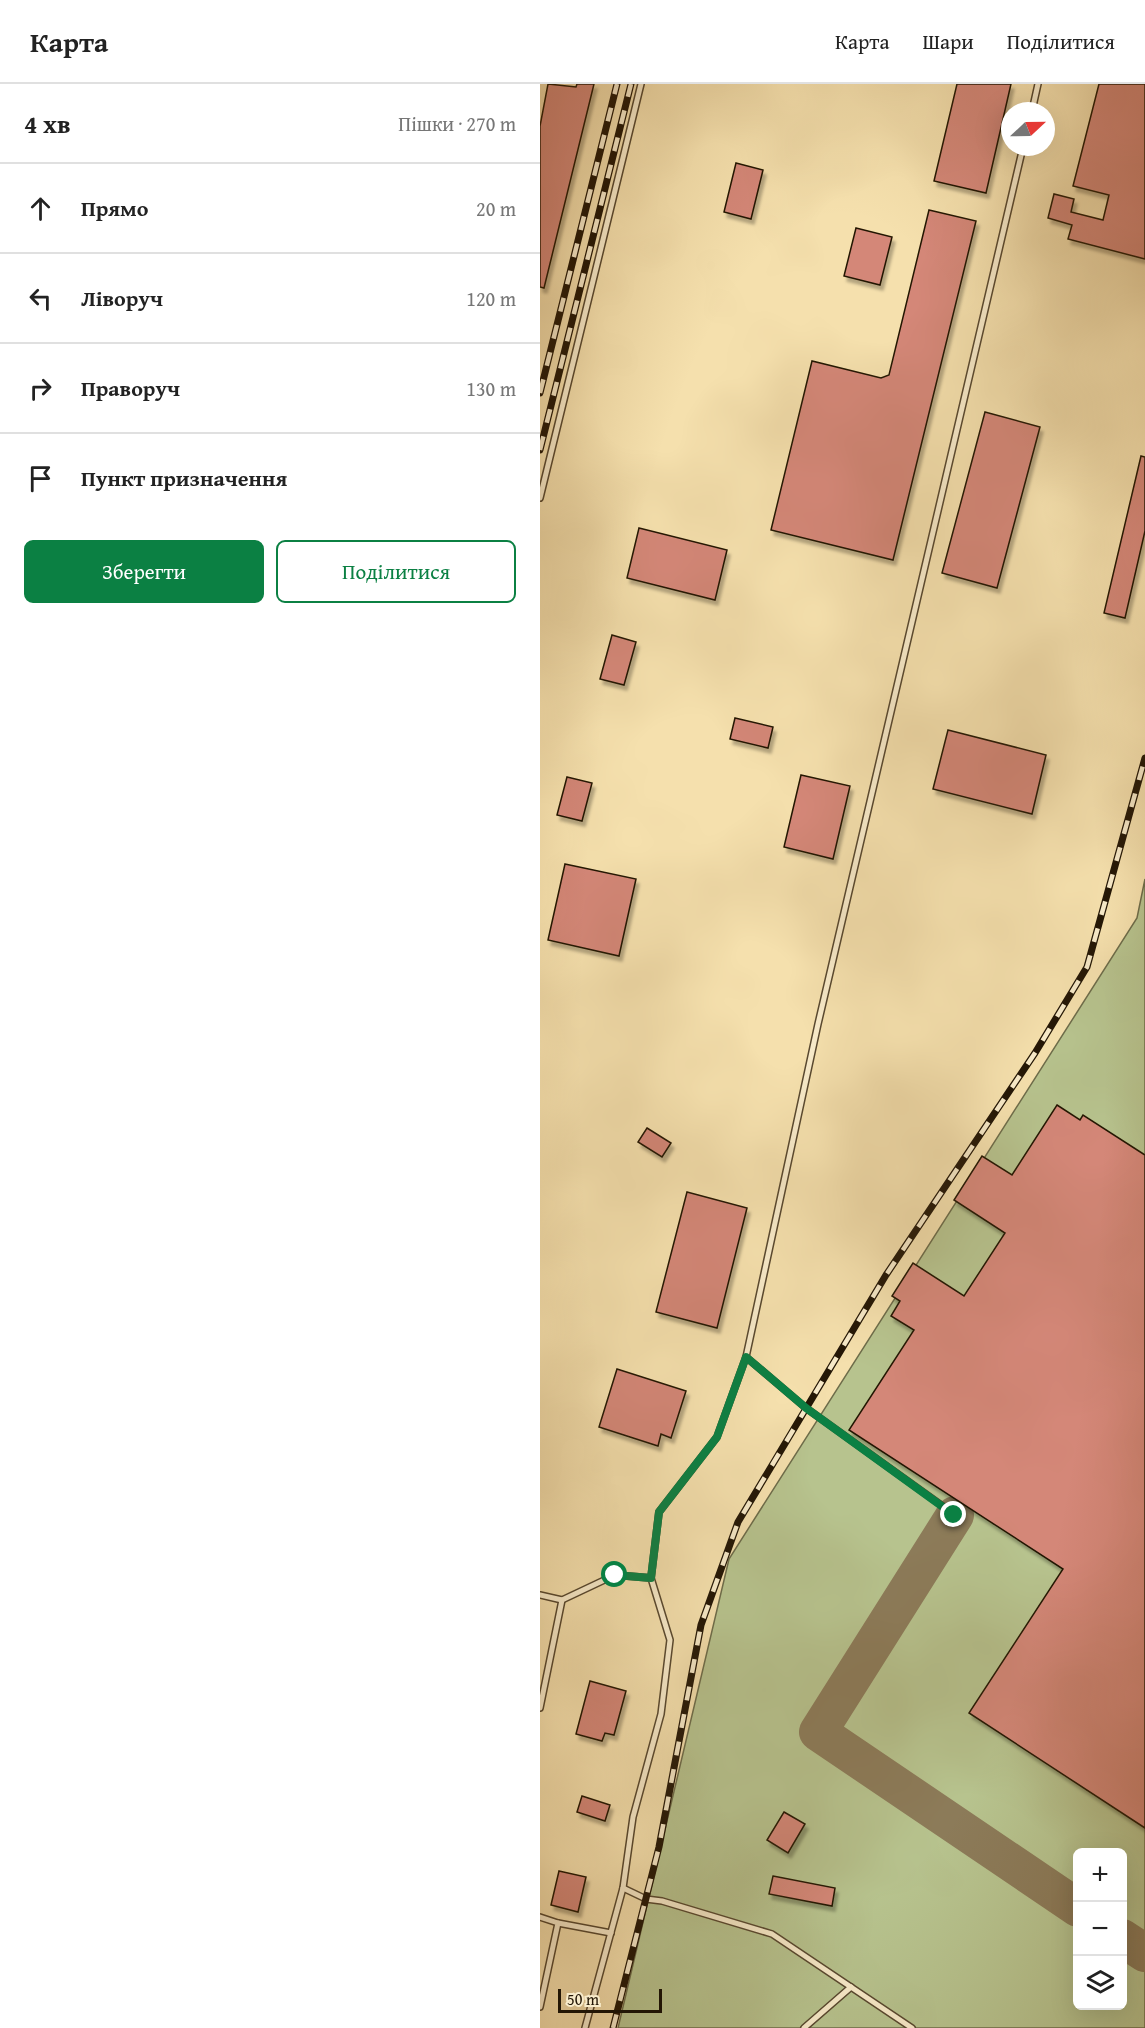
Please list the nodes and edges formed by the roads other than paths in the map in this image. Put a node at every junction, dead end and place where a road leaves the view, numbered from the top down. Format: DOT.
graph roads {
  1 [pos="641,84"];
  2 [pos="1038,84"];
  3 [pos="1034,102"];
  4 [pos="1021,156"];
  5 [pos="540,498"];
  6 [pos="746,1357"];
  7 [pos="954,1515"];
  8 [pos="651,1578"];
  9 [pos="540,1595"];
  10 [pos="562,1600"];
  11 [pos="540,1708"];
  12 [pos="623,1888"];
  13 [pos="540,1917"];
  14 [pos="558,1923"];
  15 [pos="611,1933"];
  16 [pos="851,1987"];
  17 [pos="540,2007"];
  18 [pos="585,2028"];
  19 [pos="804,2028"];
  20 [pos="912,2028"];
  1 -- 5 [label="lane"];
  2 -- 3 [label="lane"];
  4 -- 6 [label="lane"];
  6 -- 7 [label="lane"];
  6 -- 8 [label="lane"];
  8 -- 10 [label="lane"];
  8 -- 12 [label="lane"];
  9 -- 10 [label="lane"];
  10 -- 11 [label="lane"];
  12 -- 15 [label="lane"];
  12 -- 16 [label="lane"];
  13 -- 14 [label="lane"];
  14 -- 15 [label="lane"];
  14 -- 17 [label="lane"];
  15 -- 18 [label="lane"];
  16 -- 19 [label="lane"];
  16 -- 20 [label="lane"];
}
